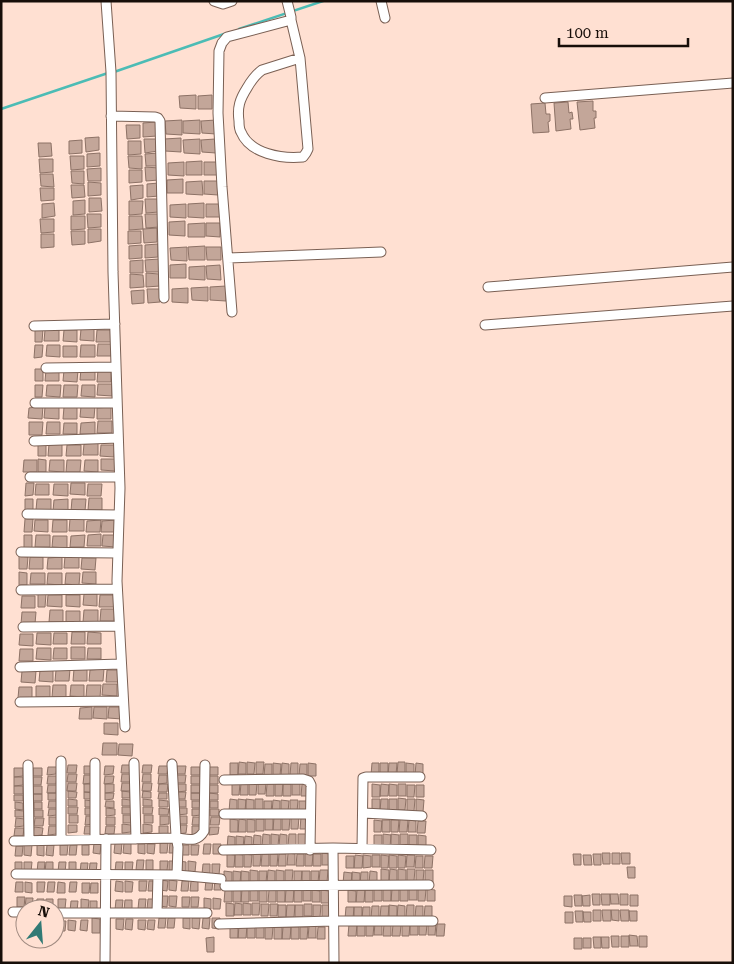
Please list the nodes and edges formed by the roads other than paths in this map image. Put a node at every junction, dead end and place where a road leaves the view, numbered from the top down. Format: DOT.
graph roads {
  1 [pos="106,1"];
  2 [pos="214,1"];
  3 [pos="232,1"];
  4 [pos="287,1"];
  5 [pos="381,1"];
  6 [pos="291,18"];
  7 [pos="385,18"];
  8 [pos="300,58"];
  9 [pos="733,83"];
  10 [pos="545,98"];
  11 [pos="112,116"];
  12 [pos="381,252"];
  13 [pos="228,258"];
  14 [pos="733,267"];
  15 [pos="488,287"];
  16 [pos="164,298"];
  17 [pos="733,306"];
  18 [pos="232,312"];
  19 [pos="115,324"];
  20 [pos="485,325"];
  21 [pos="34,326"];
  22 [pos="116,367"];
  23 [pos="46,368"];
  24 [pos="35,403"];
  25 [pos="117,403"];
  26 [pos="118,438"];
  27 [pos="34,441"];
  28 [pos="30,477"];
  29 [pos="119,477"];
  30 [pos="27,514"];
  31 [pos="119,514"];
  32 [pos="21,552"];
  33 [pos="117,553"];
  34 [pos="117,589"];
  35 [pos="21,590"];
  36 [pos="119,626"];
  37 [pos="23,627"];
  38 [pos="121,664"];
  39 [pos="20,667"];
  40 [pos="124,701"];
  41 [pos="20,702"];
  42 [pos="125,727"];
  43 [pos="61,761"];
  44 [pos="95,763"];
  45 [pos="134,763"];
  46 [pos="172,764"];
  47 [pos="28,765"];
  48 [pos="205,765"];
  49 [pos="420,777"];
  50 [pos="224,780"];
  51 [pos="363,813"];
  52 [pos="224,814"];
  53 [pos="310,814"];
  54 [pos="422,816"];
  55 [pos="177,838"];
  56 [pos="106,839"];
  57 [pos="136,839"];
  58 [pos="29,840"];
  59 [pos="61,840"];
  60 [pos="95,840"];
  61 [pos="14,841"];
  62 [pos="333,848"];
  63 [pos="362,849"];
  64 [pos="223,850"];
  65 [pos="310,850"];
  66 [pos="431,850"];
  67 [pos="16,874"];
  68 [pos="105,875"];
  69 [pos="158,875"];
  70 [pos="177,875"];
  71 [pos="334,885"];
  72 [pos="429,885"];
  73 [pos="65,912"];
  74 [pos="105,913"];
  75 [pos="157,913"];
  76 [pos="207,913"];
  77 [pos="334,921"];
  78 [pos="433,921"];
  79 [pos="219,924"];
  80 [pos="105,963"];
  81 [pos="334,963"];
  1 -- 11 [label="street"];
  2 -- 3 [label="street"];
  4 -- 6 [label="street"];
  5 -- 7 [label="street"];
  6 -- 8 [label="street"];
  6 -- 13 [label="street"];
  8 -- 8 [label="street"];
  9 -- 10 [label="street"];
  11 -- 16 [label="street"];
  11 -- 19 [label="street"];
  12 -- 13 [label="street"];
  13 -- 18 [label="street"];
  14 -- 15 [label="street"];
  17 -- 20 [label="street"];
  19 -- 21 [label="street"];
  19 -- 22 [label="street"];
  22 -- 23 [label="street"];
  22 -- 25 [label="street"];
  24 -- 25 [label="street"];
  25 -- 26 [label="street"];
  26 -- 27 [label="street"];
  26 -- 29 [label="street"];
  28 -- 29 [label="street"];
  29 -- 31 [label="street"];
  30 -- 31 [label="street"];
  31 -- 33 [label="street"];
  32 -- 33 [label="street"];
  33 -- 34 [label="street"];
  34 -- 35 [label="street"];
  34 -- 36 [label="street"];
  36 -- 37 [label="street"];
  36 -- 38 [label="street"];
  38 -- 39 [label="street"];
  38 -- 40 [label="street"];
  40 -- 41 [label="street"];
  40 -- 42 [label="street"];
  43 -- 59 [label="street"];
  44 -- 60 [label="street"];
  45 -- 57 [label="street"];
  46 -- 55 [label="street"];
  47 -- 58 [label="street"];
  48 -- 55 [label="street"];
  49 -- 51 [label="street"];
  50 -- 53 [label="street"];
  51 -- 54 [label="street"];
  51 -- 63 [label="street"];
  52 -- 53 [label="street"];
  53 -- 65 [label="street"];
  55 -- 57 [label="street"];
  55 -- 70 [label="street"];
  56 -- 57 [label="street"];
  56 -- 60 [label="street"];
  56 -- 68 [label="street"];
  58 -- 59 [label="street"];
  58 -- 61 [label="street"];
  59 -- 60 [label="street"];
  62 -- 63 [label="street"];
  62 -- 65 [label="street"];
  62 -- 71 [label="street"];
  63 -- 66 [label="street"];
  64 -- 65 [label="street"];
  67 -- 68 [label="street"];
  68 -- 69 [label="street"];
  68 -- 74 [label="street"];
  69 -- 70 [label="street"];
  69 -- 75 [label="street"];
  70 -- 71 [label="street"];
  71 -- 72 [label="street"];
  71 -- 77 [label="street"];
  73 -- 74 [label="street"];
  74 -- 75 [label="street"];
  74 -- 80 [label="street"];
  75 -- 76 [label="street"];
  77 -- 78 [label="street"];
  77 -- 79 [label="street"];
  77 -- 81 [label="street"];
}
